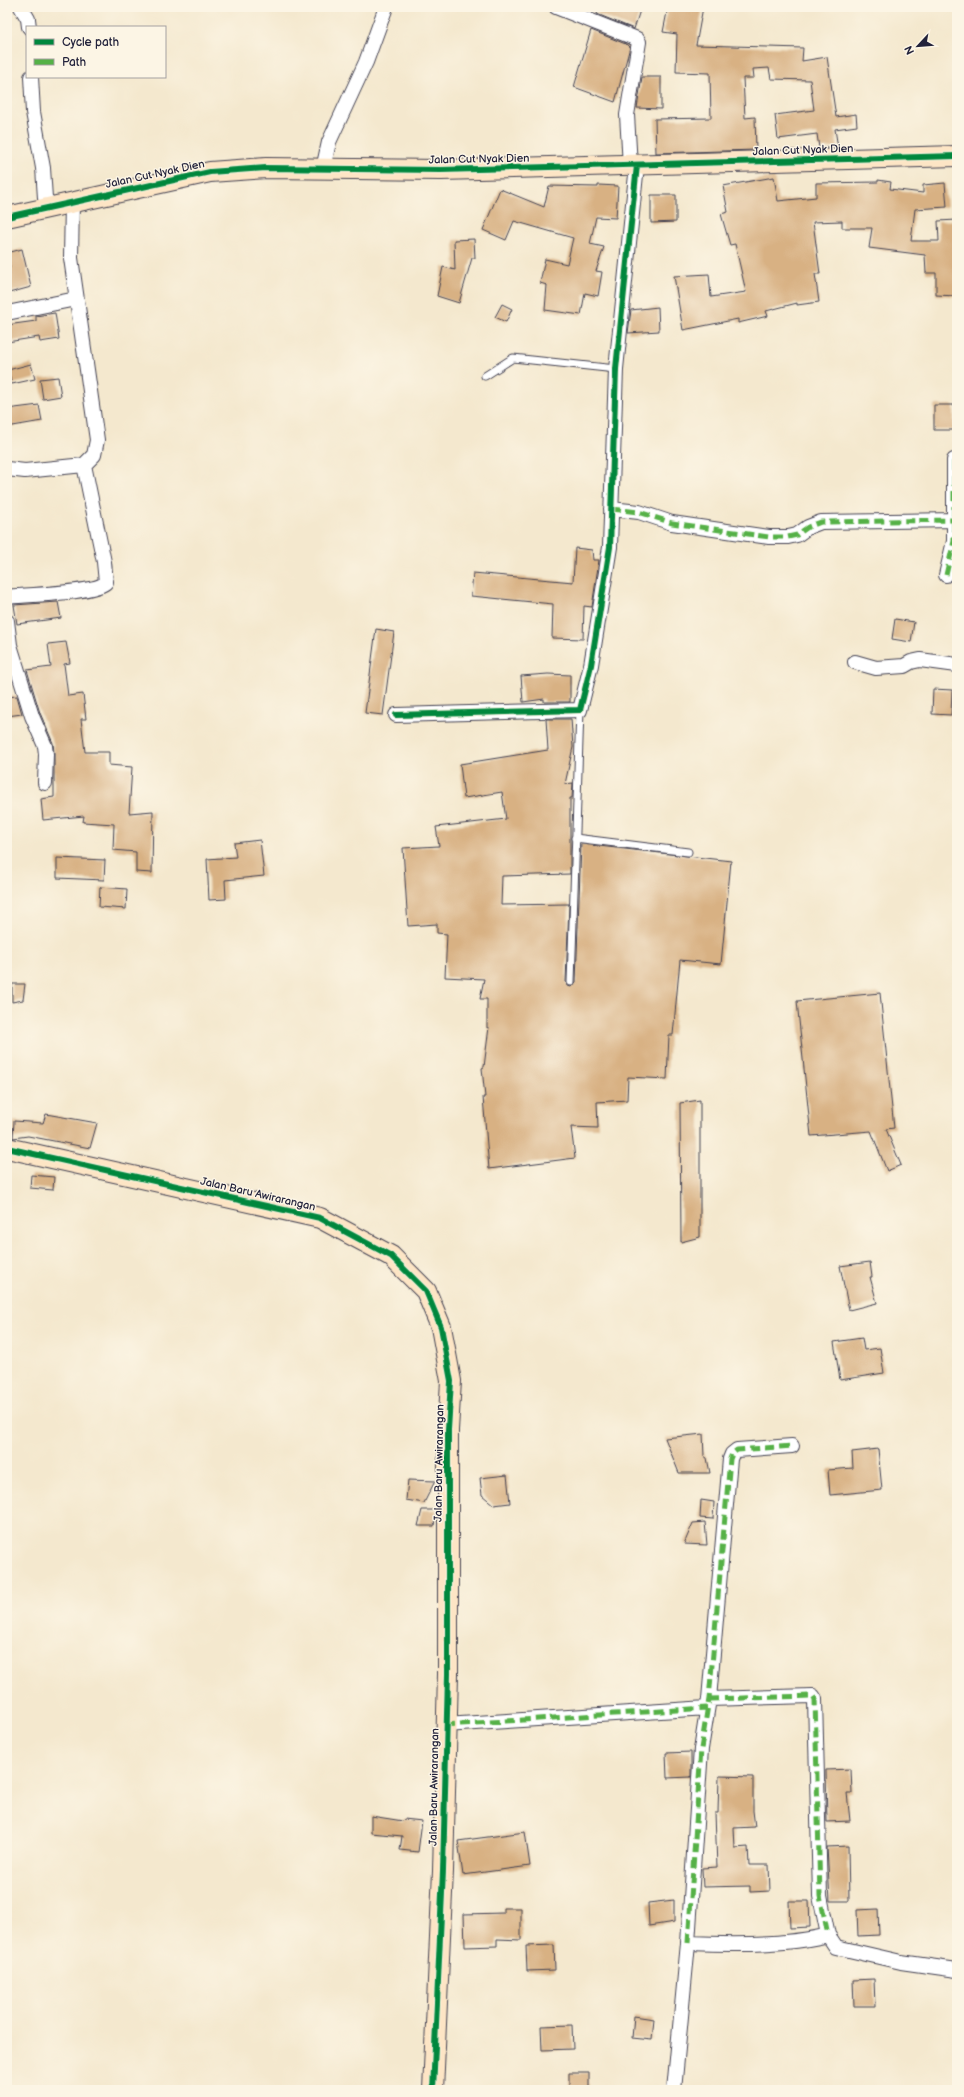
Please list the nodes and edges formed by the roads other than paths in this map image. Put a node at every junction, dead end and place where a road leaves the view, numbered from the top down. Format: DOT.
graph roads {
  1 [pos="21,7"];
  2 [pos="386,7"];
  3 [pos="556,7"];
  4 [pos="28,26"];
  5 [pos="31,78"];
  6 [pos="957,156"];
  7 [pos="633,165"];
  8 [pos="334,169"];
  9 [pos="72,202"];
  10 [pos="52,207"];
  11 [pos="7,217"];
  12 [pos="76,299"];
  13 [pos="7,313"];
  14 [pos="616,369"];
  15 [pos="485,376"];
  16 [pos="954,460"];
  17 [pos="84,465"];
  18 [pos="7,469"];
  19 [pos="611,509"];
  20 [pos="955,520"];
  21 [pos="946,575"];
  22 [pos="7,597"];
  23 [pos="7,621"];
  24 [pos="855,662"];
  25 [pos="957,665"];
  26 [pos="580,710"];
  27 [pos="396,715"];
  28 [pos="45,783"];
  29 [pos="575,838"];
  30 [pos="688,852"];
  31 [pos="571,982"];
  32 [pos="7,1148"];
  33 [pos="792,1446"];
  34 [pos="708,1704"];
  35 [pos="445,1725"];
  36 [pos="828,1934"];
  37 [pos="688,1943"];
  38 [pos="957,1970"];
  39 [pos="433,2090"];
  40 [pos="674,2090"];
  1 -- 4 [label="street"];
  2 -- 8 [label="street"];
  3 -- 7 [label="street"];
  5 -- 10 [label="street"];
  6 -- 7 [label="street, Jalan Cut Nyak Dien"];
  7 -- 8 [label="street, Jalan Cut Nyak Dien"];
  7 -- 14 [label="street"];
  8 -- 9 [label="street, Jalan Cut Nyak Dien"];
  9 -- 10 [label="street, Jalan Cut Nyak Dien"];
  9 -- 12 [label="street"];
  10 -- 11 [label="street, Jalan Cut Nyak Dien"];
  12 -- 13 [label="street"];
  12 -- 17 [label="street"];
  14 -- 15 [label="lane"];
  14 -- 19 [label="street"];
  16 -- 20 [label="street"];
  17 -- 18 [label="street"];
  17 -- 22 [label="street"];
  19 -- 20 [label="street"];
  19 -- 26 [label="street"];
  20 -- 21 [label="street"];
  23 -- 28 [label="street"];
  24 -- 25 [label="street"];
  26 -- 27 [label="street"];
  26 -- 29 [label="lane"];
  29 -- 30 [label="lane"];
  29 -- 31 [label="lane"];
  32 -- 35 [label="street, Jalan Baru Awirarangan"];
  33 -- 34 [label="street"];
  34 -- 35 [label="street"];
  34 -- 36 [label="street"];
  34 -- 37 [label="street"];
  35 -- 39 [label="street, Jalan Baru Awirarangan"];
  36 -- 37 [label="street"];
  36 -- 38 [label="street"];
  37 -- 40 [label="street"];
}
